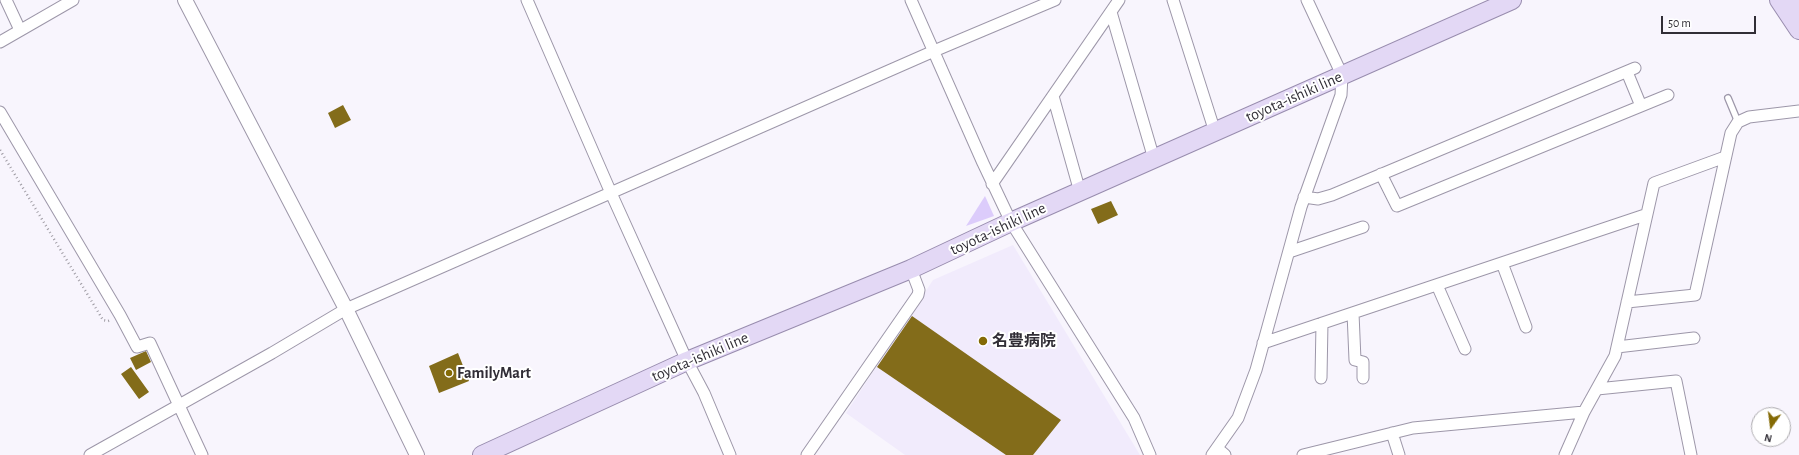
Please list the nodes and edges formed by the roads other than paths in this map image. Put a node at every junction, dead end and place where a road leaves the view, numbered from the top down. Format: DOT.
graph roads {
  1 [pos="6,0"];
  2 [pos="73,0"];
  3 [pos="185,0"];
  4 [pos="527,0"];
  5 [pos="911,0"];
  6 [pos="1055,0"];
  7 [pos="1119,0"];
  8 [pos="1173,0"];
  9 [pos="1307,0"];
  10 [pos="1512,0"];
  11 [pos="1779,0"];
  12 [pos="1796,0"];
  13 [pos="1799,5"];
  14 [pos="1111,12"];
  15 [pos="20,30"];
  16 [pos="1799,30"];
  17 [pos="0,42"];
  18 [pos="934,51"];
  19 [pos="1342,75"];
  20 [pos="1668,95"];
  21 [pos="1053,96"];
  22 [pos="1728,98"];
  23 [pos="1641,106"];
  24 [pos="1799,110"];
  25 [pos="0,112"];
  26 [pos="1738,122"];
  27 [pos="1215,132"];
  28 [pos="1725,157"];
  29 [pos="1154,159"];
  30 [pos="1381,174"];
  31 [pos="992,184"];
  32 [pos="1080,192"];
  33 [pos="611,193"];
  34 [pos="1304,197"];
  35 [pos="1645,215"];
  36 [pos="1011,222"];
  37 [pos="1363,227"];
  38 [pos="1289,252"];
  39 [pos="1502,263"];
  40 [pos="911,269"];
  41 [pos="1437,285"];
  42 [pos="1627,302"];
  43 [pos="346,309"];
  44 [pos="1353,313"];
  45 [pos="1322,323"];
  46 [pos="1526,327"];
  47 [pos="1694,338"];
  48 [pos="1263,343"];
  49 [pos="1617,347"];
  50 [pos="1466,349"];
  51 [pos="687,361"];
  52 [pos="1321,378"];
  53 [pos="1363,378"];
  54 [pos="1597,390"];
  55 [pos="179,405"];
  56 [pos="1584,412"];
  57 [pos="1392,433"];
  58 [pos="1218,453"];
  59 [pos="90,455"];
  60 [pos="202,455"];
  61 [pos="417,455"];
  62 [pos="482,455"];
  63 [pos="730,455"];
  64 [pos="806,455"];
  65 [pos="1150,455"];
  66 [pos="1303,455"];
  67 [pos="1400,455"];
  68 [pos="1564,455"];
  69 [pos="1691,455"];
  1 -- 15 [label="street"];
  2 -- 15 [label="street"];
  3 -- 43 [label="street"];
  4 -- 33 [label="street"];
  5 -- 18 [label="street"];
  6 -- 18 [label="street"];
  7 -- 14 [label="street"];
  8 -- 27 [label="street"];
  9 -- 19 [label="street"];
  10 -- 19 [label="main road, toyota-ishiki line"];
  11 -- 16 [label="main road"];
  12 -- 13 [label="main road"];
  14 -- 21 [label="street"];
  14 -- 29 [label="street"];
  15 -- 17 [label="street"];
  18 -- 31 [label="street"];
  18 -- 33 [label="street"];
  19 -- 27 [label="main road, toyota-ishiki line"];
  19 -- 34 [label="street"];
  20 -- 23 [label="street"];
  21 -- 31 [label="street"];
  21 -- 32 [label="street"];
  22 -- 26 [label="lane"];
  23 -- 30 [label="street"];
  23 -- 30 [label="street"];
  24 -- 26 [label="street"];
  25 -- 55 [label="street"];
  26 -- 28 [label="street"];
  27 -- 29 [label="main road, toyota-ishiki line"];
  28 -- 35 [label="street"];
  28 -- 42 [label="street"];
  29 -- 32 [label="main road, toyota-ishiki line"];
  30 -- 34 [label="street"];
  31 -- 36 [label="street"];
  32 -- 36 [label="main road, toyota-ishiki line"];
  33 -- 43 [label="street"];
  33 -- 51 [label="street"];
  34 -- 38 [label="street"];
  35 -- 39 [label="street"];
  35 -- 42 [label="street"];
  36 -- 40 [label="main road, toyota-ishiki line"];
  36 -- 65 [label="street"];
  37 -- 38 [label="street"];
  38 -- 48 [label="street"];
  39 -- 41 [label="street"];
  39 -- 46 [label="street"];
  40 -- 51 [label="main road, toyota-ishiki line"];
  40 -- 64 [label="street"];
  41 -- 44 [label="street"];
  41 -- 50 [label="street"];
  42 -- 49 [label="street"];
  43 -- 55 [label="street"];
  43 -- 61 [label="street"];
  44 -- 45 [label="street"];
  44 -- 53 [label="street"];
  45 -- 48 [label="street"];
  45 -- 52 [label="street"];
  47 -- 49 [label="street"];
  48 -- 58 [label="street"];
  49 -- 54 [label="street"];
  51 -- 62 [label="main road, toyota-ishiki line"];
  51 -- 63 [label="street"];
  54 -- 56 [label="street"];
  54 -- 69 [label="street"];
  55 -- 59 [label="street"];
  55 -- 60 [label="street"];
  56 -- 57 [label="street"];
  56 -- 68 [label="street"];
  57 -- 66 [label="street"];
  57 -- 67 [label="street"];
}
